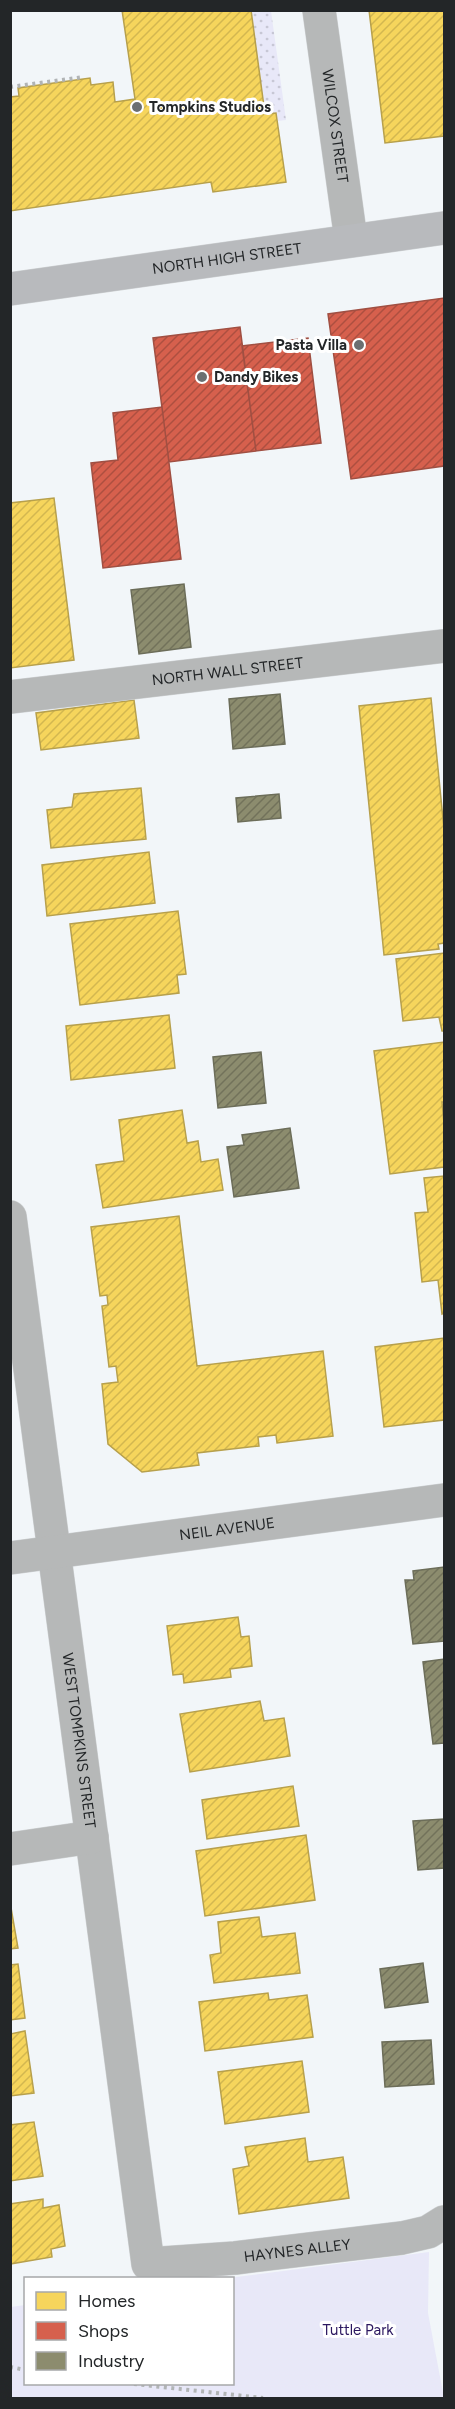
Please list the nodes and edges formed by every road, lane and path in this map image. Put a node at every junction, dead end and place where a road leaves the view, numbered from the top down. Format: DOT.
graph roads {
  1 [pos="319,10"];
  2 [pos="84,76"];
  3 [pos="10,87"];
  4 [pos="444,228"];
  5 [pos="351,240"];
  6 [pos="10,289"];
  7 [pos="444,646"];
  8 [pos="10,697"];
  9 [pos="10,1217"];
  10 [pos="444,1500"];
  11 [pos="55,1552"];
  12 [pos="10,1558"];
  13 [pos="92,1837"];
  14 [pos="10,1849"];
  15 [pos="444,2222"];
  16 [pos="148,2264"];
  17 [pos="143,2385"];
  18 [pos="263,2398"];
  1 -- 5 [label="street, WILCOX STREET"];
  2 -- 3 [label="path"];
  4 -- 5 [label="main road, NORTH HIGH STREET"];
  5 -- 6 [label="main road, NORTH HIGH STREET"];
  7 -- 8 [label="street, NORTH WALL STREET"];
  9 -- 11 [label="street, WEST TOMPKINS STREET"];
  10 -- 11 [label="street, NEIL AVENUE"];
  11 -- 12 [label="street, NEIL AVENUE"];
  11 -- 13 [label="street, WEST TOMPKINS STREET"];
  13 -- 14 [label="street"];
  13 -- 16 [label="street, WEST TOMPKINS STREET"];
  15 -- 16 [label="street, HAYNES ALLEY"];
  17 -- 18 [label="path"];
}
